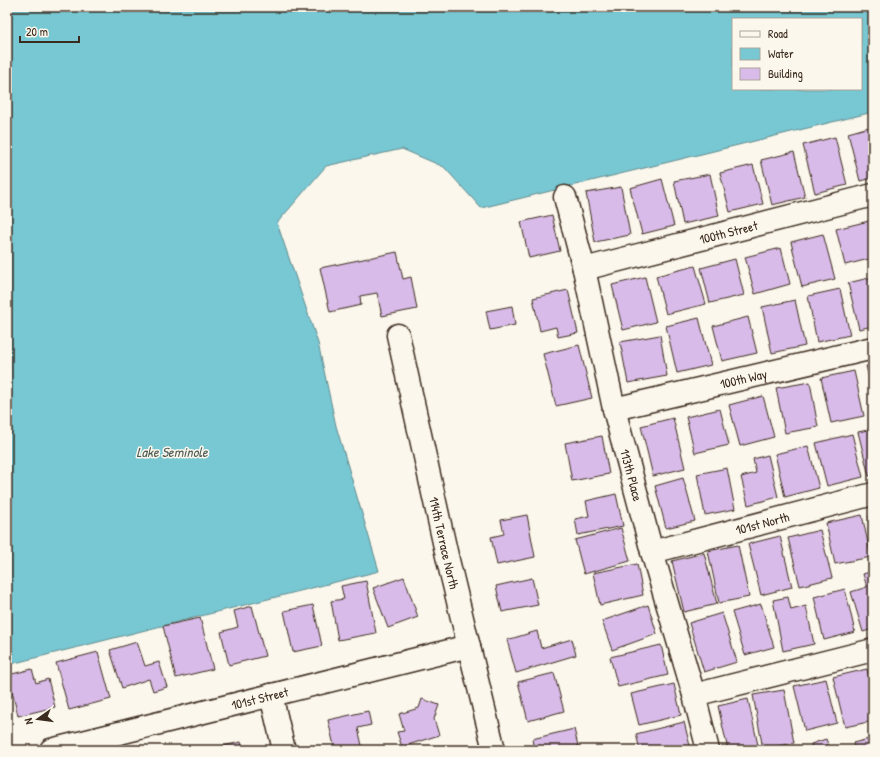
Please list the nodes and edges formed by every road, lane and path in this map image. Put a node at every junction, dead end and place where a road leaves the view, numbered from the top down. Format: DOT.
graph roads {
  1 [pos="873,195"];
  2 [pos="566,197"];
  3 [pos="584,268"];
  4 [pos="398,335"];
  5 [pos="873,348"];
  6 [pos="614,410"];
  7 [pos="873,494"];
  8 [pos="652,552"];
  9 [pos="469,646"];
  10 [pos="873,650"];
  11 [pos="271,695"];
  12 [pos="694,695"];
  13 [pos="81,746"];
  14 [pos="51,750"];
  15 [pos="284,750"];
  16 [pos="494,750"];
  17 [pos="708,750"];
  1 -- 3 [label="street, 100th Street"];
  2 -- 3 [label="street, 113th Place"];
  3 -- 6 [label="street, 113th Place"];
  4 -- 9 [label="street, 114th Terrace North"];
  5 -- 6 [label="street, 100th Way"];
  6 -- 8 [label="street, 113th Place"];
  7 -- 8 [label="street, 101st North"];
  8 -- 12 [label="street, 113th Place"];
  9 -- 11 [label="street, 101st Street"];
  9 -- 16 [label="street, 114th Terrace North"];
  10 -- 12 [label="street"];
  11 -- 13 [label="street, 101st Street"];
  11 -- 15 [label="street"];
  12 -- 17 [label="street, 113th Place"];
  13 -- 14 [label="street, 101st Street"];
}
